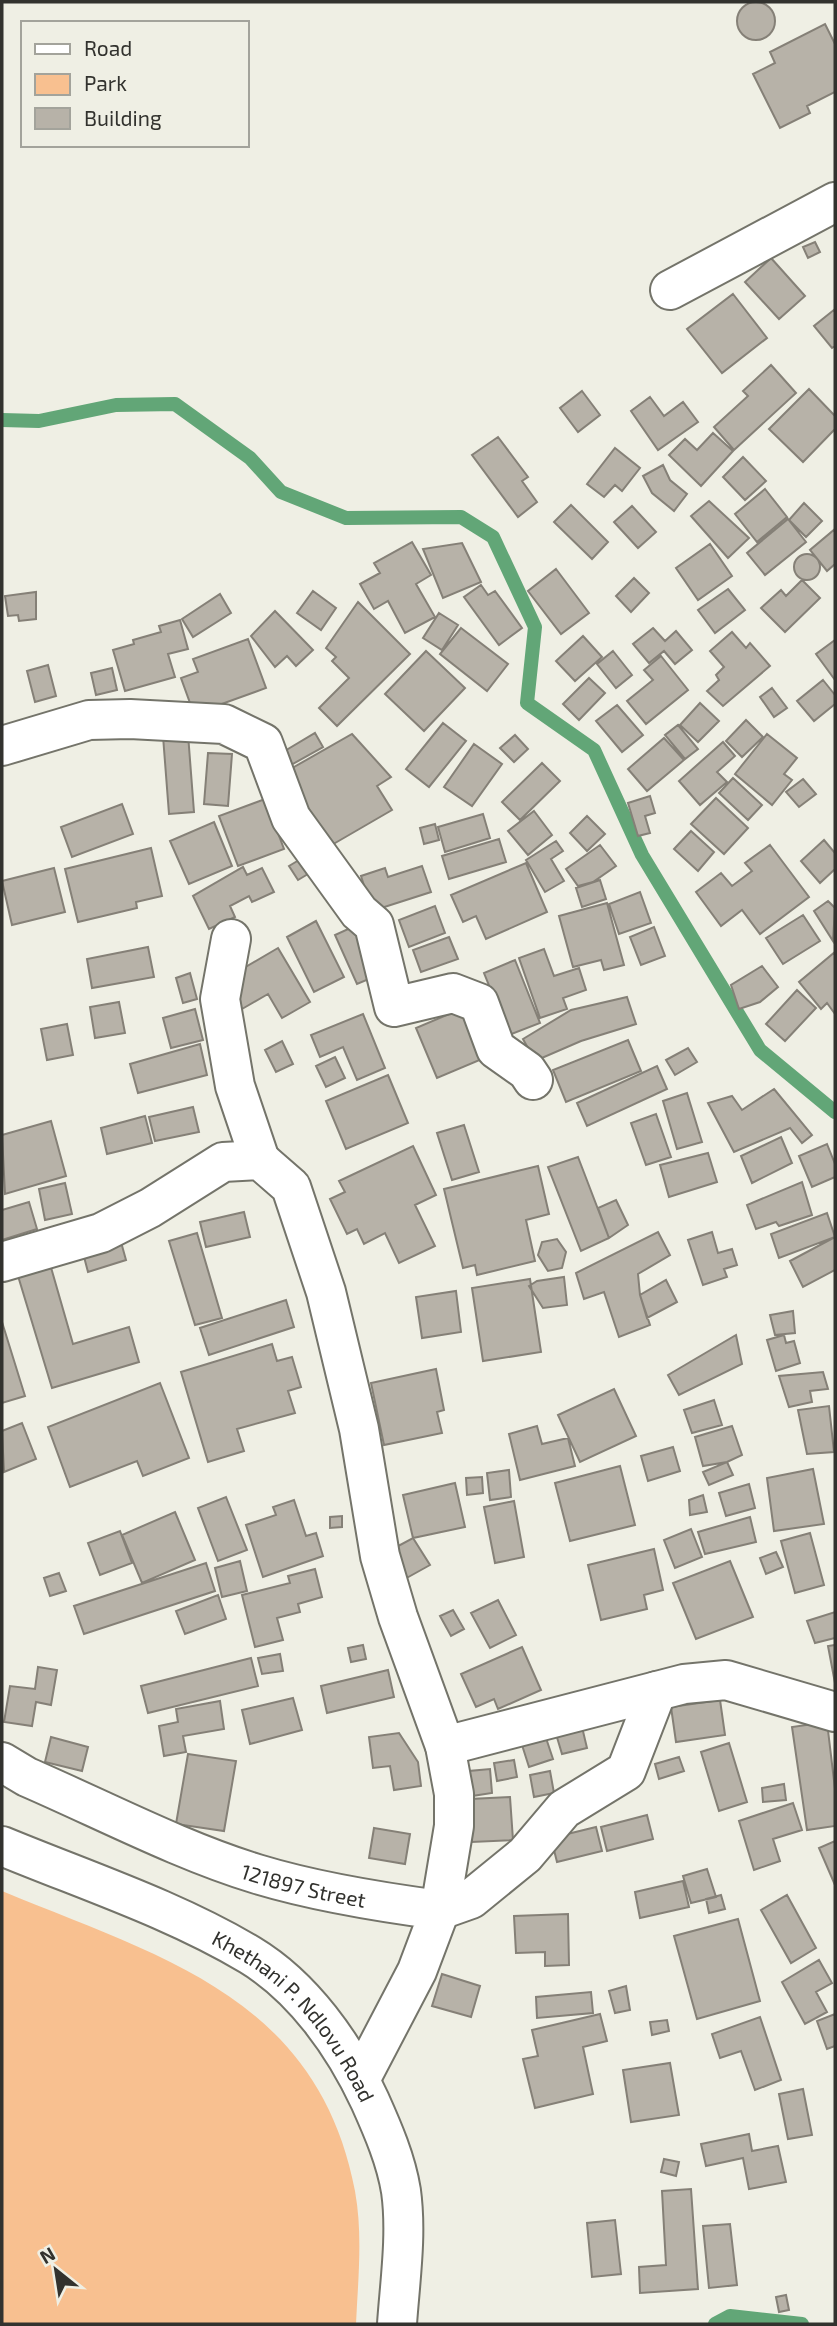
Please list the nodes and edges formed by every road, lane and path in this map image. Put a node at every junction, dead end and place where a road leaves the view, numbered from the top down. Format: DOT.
graph roads {
  1 [pos="835,202"];
  2 [pos="670,290"];
  3 [pos="2,746"];
  4 [pos="231,939"];
  5 [pos="533,1080"];
  6 [pos="260,1160"];
  7 [pos="2,1262"];
  8 [pos="657,1691"];
  9 [pos="835,1712"];
  10 [pos="445,1746"];
  11 [pos="2,1762"];
  12 [pos="2,1846"];
  13 [pos="440,1910"];
  14 [pos="360,2080"];
  15 [pos="397,2324"];
  1 -- 2 [label="street"];
  3 -- 5 [label="street"];
  4 -- 6 [label="street"];
  6 -- 7 [label="street"];
  6 -- 10 [label="street"];
  8 -- 9 [label="street"];
  8 -- 10 [label="street"];
  8 -- 13 [label="street"];
  10 -- 13 [label="street"];
  11 -- 13 [label="street, 121897 Street"];
  12 -- 14 [label="street, Khethani P. Ndlovu Road"];
  13 -- 14 [label="street"];
  14 -- 15 [label="street, Khethani P. Ndlovu Road"];
}
